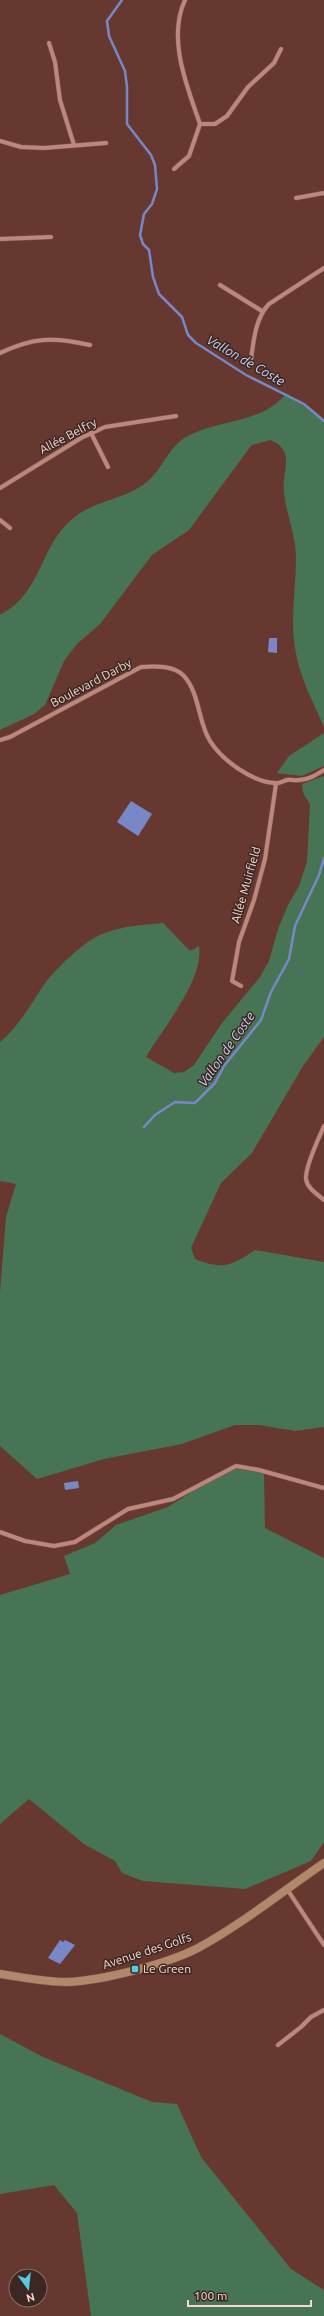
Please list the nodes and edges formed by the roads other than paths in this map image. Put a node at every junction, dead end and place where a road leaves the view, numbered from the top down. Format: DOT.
graph roads {
  1 [pos="185,0"];
  2 [pos="48,43"];
  3 [pos="281,49"];
  4 [pos="200,124"];
  5 [pos="0,141"];
  6 [pos="106,143"];
  7 [pos="74,145"];
  8 [pos="174,169"];
  9 [pos="324,193"];
  10 [pos="296,198"];
  11 [pos="51,237"];
  12 [pos="0,239"];
  13 [pos="324,268"];
  14 [pos="220,285"];
  15 [pos="262,311"];
  16 [pos="90,345"];
  17 [pos="0,353"];
  18 [pos="250,367"];
  19 [pos="176,416"];
  20 [pos="91,433"];
  21 [pos="108,467"];
  22 [pos="0,488"];
  23 [pos="0,520"];
  24 [pos="10,528"];
  25 [pos="0,740"];
  26 [pos="324,770"];
  27 [pos="276,784"];
  28 [pos="241,986"];
  29 [pos="324,1126"];
  30 [pos="324,1200"];
  31 [pos="324,1488"];
  32 [pos="0,1532"];
  33 [pos="324,1863"];
  34 [pos="287,1889"];
  35 [pos="324,1945"];
  36 [pos="0,1974"];
  37 [pos="324,2010"];
  38 [pos="278,2045"];
  1 -- 4 [label="street"];
  2 -- 7 [label="street"];
  3 -- 4 [label="street"];
  4 -- 8 [label="street"];
  5 -- 7 [label="street"];
  6 -- 7 [label="street"];
  9 -- 10 [label="street"];
  11 -- 12 [label="street"];
  13 -- 15 [label="street"];
  14 -- 15 [label="street"];
  15 -- 18 [label="street"];
  16 -- 17 [label="street"];
  19 -- 20 [label="street, Allée Belfry"];
  20 -- 21 [label="street"];
  20 -- 22 [label="street, Allée Belfry"];
  23 -- 24 [label="street"];
  25 -- 27 [label="street, Boulevard Darby"];
  26 -- 27 [label="street, Boulevard Darby"];
  27 -- 28 [label="street, Allée Muirfield"];
  29 -- 30 [label="street"];
  31 -- 32 [label="street"];
  33 -- 34 [label="main road, Avenue des Golfs"];
  34 -- 35 [label="street"];
  34 -- 36 [label="main road, Avenue des Golfs"];
  37 -- 38 [label="street"];
}
